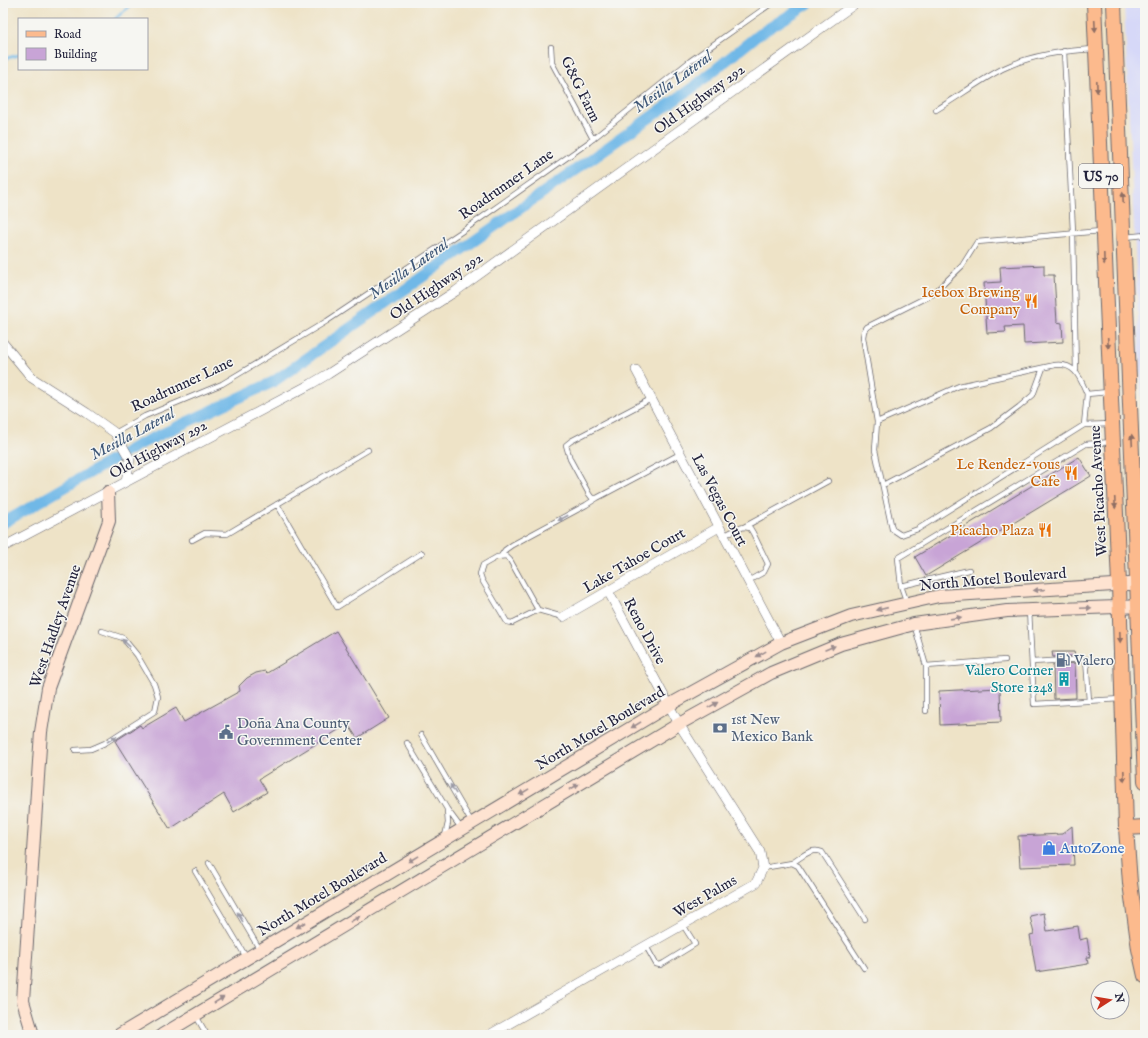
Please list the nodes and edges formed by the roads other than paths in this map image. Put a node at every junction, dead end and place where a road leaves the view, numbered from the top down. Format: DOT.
graph roads {
  1 [pos="772,3"];
  2 [pos="856,3"];
  3 [pos="1094,3"];
  4 [pos="1114,3"];
  5 [pos="551,47"];
  6 [pos="1116,47"];
  7 [pos="1096,48"];
  8 [pos="1064,51"];
  9 [pos="936,110"];
  10 [pos="593,140"];
  11 [pos="1103,231"];
  12 [pos="1073,232"];
  13 [pos="1145,235"];
  14 [pos="1125,236"];
  15 [pos="3,343"];
  16 [pos="1043,368"];
  17 [pos="636,370"];
  18 [pos="1076,370"];
  19 [pos="1130,390"];
  20 [pos="1110,392"];
  21 [pos="1087,394"];
  22 [pos="651,399"];
  23 [pos="878,422"];
  24 [pos="1111,424"];
  25 [pos="1084,425"];
  26 [pos="117,437"];
  27 [pos="1113,442"];
  28 [pos="368,450"];
  29 [pos="680,454"];
  30 [pos="828,481"];
  31 [pos="126,482"];
  32 [pos="883,485"];
  33 [pos="108,492"];
  34 [pos="597,498"];
  35 [pos="277,504"];
  36 [pos="744,527"];
  37 [pos="721,532"];
  38 [pos="192,540"];
  39 [pos="3,547"];
  40 [pos="422,553"];
  41 [pos="501,556"];
  42 [pos="969,570"];
  43 [pos="748,581"];
  44 [pos="1141,583"];
  45 [pos="1119,584"];
  46 [pos="901,586"];
  47 [pos="608,591"];
  48 [pos="907,603"];
  49 [pos="1141,606"];
  50 [pos="1120,607"];
  51 [pos="538,610"];
  52 [pos="1029,610"];
  53 [pos="563,617"];
  54 [pos="914,624"];
  55 [pos="102,631"];
  56 [pos="781,643"];
  57 [pos="1004,660"];
  58 [pos="1032,662"];
  59 [pos="926,666"];
  60 [pos="1122,699"];
  61 [pos="1143,699"];
  62 [pos="1089,701"];
  63 [pos="669,705"];
  64 [pos="926,711"];
  65 [pos="679,724"];
  66 [pos="421,735"];
  67 [pos="408,743"];
  68 [pos="75,750"];
  69 [pos="1145,781"];
  70 [pos="447,809"];
  71 [pos="467,826"];
  72 [pos="1145,827"];
  73 [pos="1126,828"];
  74 [pos="442,841"];
  75 [pos="483,842"];
  76 [pos="472,848"];
  77 [pos="209,862"];
  78 [pos="792,863"];
  79 [pos="763,868"];
  80 [pos="196,871"];
  81 [pos="865,919"];
  82 [pos="683,925"];
  83 [pos="646,946"];
  84 [pos="1142,949"];
  85 [pos="260,950"];
  86 [pos="246,958"];
  87 [pos="864,968"];
  88 [pos="271,969"];
  89 [pos="1145,976"];
  90 [pos="257,978"];
  91 [pos="195,1015"];
  92 [pos="33,1035"];
  93 [pos="118,1035"];
  94 [pos="162,1035"];
  95 [pos="207,1035"];
  96 [pos="489,1035"];
  1 -- 10 [label="lane, Roadrunner Lane"];
  2 -- 31 [label="street, Old Highway 292"];
  3 -- 7 [label="main road, West Picacho Avenue / US 70, one-way"];
  4 -- 6 [label="main road, US 70"];
  5 -- 10 [label="lane, G&G Farm"];
  6 -- 7 [label="main road"];
  14 -- 6 [label="main road, US 70, one-way"];
  7 -- 8 [label="lane"];
  7 -- 11 [label="main road, West Picacho Avenue / US 70, one-way"];
  8 -- 9 [label="lane"];
  8 -- 12 [label="lane"];
  10 -- 26 [label="lane, Roadrunner Lane"];
  11 -- 12 [label="lane"];
  11 -- 14 [label="main road"];
  11 -- 20 [label="main road, West Picacho Avenue / US 70, one-way"];
  12 -- 18 [label="lane"];
  12 -- 23 [label="lane"];
  13 -- 14 [label="lane"];
  14 -- 19 [label="main road, US 70"];
  15 -- 26 [label="street"];
  16 -- 18 [label="lane"];
  16 -- 23 [label="lane"];
  16 -- 32 [label="lane"];
  17 -- 22 [label="street, Las Vegas Court"];
  18 -- 21 [label="lane"];
  19 -- 20 [label="main road"];
  44 -- 19 [label="main road, US 70, one-way"];
  20 -- 21 [label="lane"];
  20 -- 24 [label="main road, West Picacho Avenue / US 70"];
  21 -- 25 [label="lane"];
  22 -- 29 [label="street, Las Vegas Court"];
  22 -- 34 [label="lane"];
  23 -- 32 [label="lane"];
  24 -- 25 [label="lane"];
  24 -- 27 [label="main road, West Picacho Avenue / US 70"];
  25 -- 32 [label="lane"];
  26 -- 31 [label="street"];
  27 -- 45 [label="main road, West Picacho Avenue / US 70, one-way"];
  27 -- 46 [label="lane"];
  28 -- 35 [label="lane"];
  29 -- 34 [label="lane"];
  29 -- 37 [label="street, Las Vegas Court"];
  30 -- 36 [label="lane"];
  31 -- 33 [label="street, Old Highway 292"];
  33 -- 39 [label="street, Old Highway 292"];
  33 -- 92 [label="main road, West Hadley Avenue"];
  34 -- 41 [label="lane, one-way"];
  35 -- 38 [label="lane"];
  35 -- 40 [label="lane"];
  36 -- 37 [label="lane"];
  36 -- 43 [label="lane"];
  37 -- 43 [label="street, Las Vegas Court"];
  37 -- 47 [label="street, Lake Tahoe Court"];
  41 -- 51 [label="lane"];
  41 -- 51 [label="lane"];
  42 -- 46 [label="lane"];
  43 -- 56 [label="street, Las Vegas Court"];
  44 -- 45 [label="main road, North Motel Boulevard"];
  44 -- 49 [label="main road, US 70"];
  45 -- 48 [label="main road, North Motel Boulevard, one-way"];
  45 -- 50 [label="main road, West Picacho Avenue / US 70"];
  46 -- 48 [label="lane"];
  47 -- 53 [label="street, Lake Tahoe Court"];
  47 -- 63 [label="street, Reno Drive"];
  48 -- 54 [label="main road"];
  48 -- 56 [label="main road, North Motel Boulevard, one-way"];
  49 -- 50 [label="main road"];
  49 -- 61 [label="main road, US 70"];
  52 -- 50 [label="main road, one-way"];
  50 -- 60 [label="main road, West Picacho Avenue / US 70, one-way"];
  51 -- 53 [label="lane"];
  54 -- 52 [label="main road, one-way"];
  52 -- 58 [label="lane"];
  54 -- 59 [label="lane"];
  65 -- 54 [label="main road, one-way"];
  68 -- 55 [label="lane, one-way"];
  56 -- 63 [label="main road, North Motel Boulevard, one-way"];
  57 -- 59 [label="lane"];
  58 -- 62 [label="lane"];
  58 -- 62 [label="lane"];
  59 -- 64 [label="lane"];
  60 -- 62 [label="lane"];
  60 -- 73 [label="main road, West Picacho Avenue / US 70, one-way"];
  61 -- 69 [label="main road, US 70"];
  63 -- 65 [label="street"];
  63 -- 71 [label="main road, North Motel Boulevard, one-way"];
  75 -- 65 [label="main road, one-way"];
  65 -- 79 [label="street"];
  71 -- 66 [label="lane, one-way"];
  67 -- 70 [label="lane"];
  70 -- 71 [label="lane"];
  70 -- 74 [label="lane"];
  71 -- 74 [label="main road, North Motel Boulevard"];
  71 -- 75 [label="main road"];
  71 -- 76 [label="main road"];
  72 -- 73 [label="main road"];
  73 -- 84 [label="main road, West Picacho Avenue / US 70"];
  74 -- 85 [label="main road, North Motel Boulevard, one-way"];
  75 -- 76 [label="main road"];
  88 -- 76 [label="main road, one-way"];
  85 -- 77 [label="lane, one-way"];
  78 -- 79 [label="lane"];
  78 -- 81 [label="lane"];
  78 -- 87 [label="lane"];
  79 -- 82 [label="street, West Palms"];
  80 -- 86 [label="lane"];
  82 -- 83 [label="street, West Palms"];
  82 -- 83 [label="lane"];
  83 -- 96 [label="street, West Palms"];
  84 -- 89 [label="main road, West Picacho Avenue / US 70"];
  85 -- 86 [label="main road, North Motel Boulevard"];
  85 -- 88 [label="main road"];
  86 -- 90 [label="main road"];
  86 -- 93 [label="main road, North Motel Boulevard"];
  88 -- 90 [label="main road"];
  91 -- 90 [label="main road, one-way"];
  91 -- 94 [label="main road"];
  91 -- 95 [label="lane"];
}
